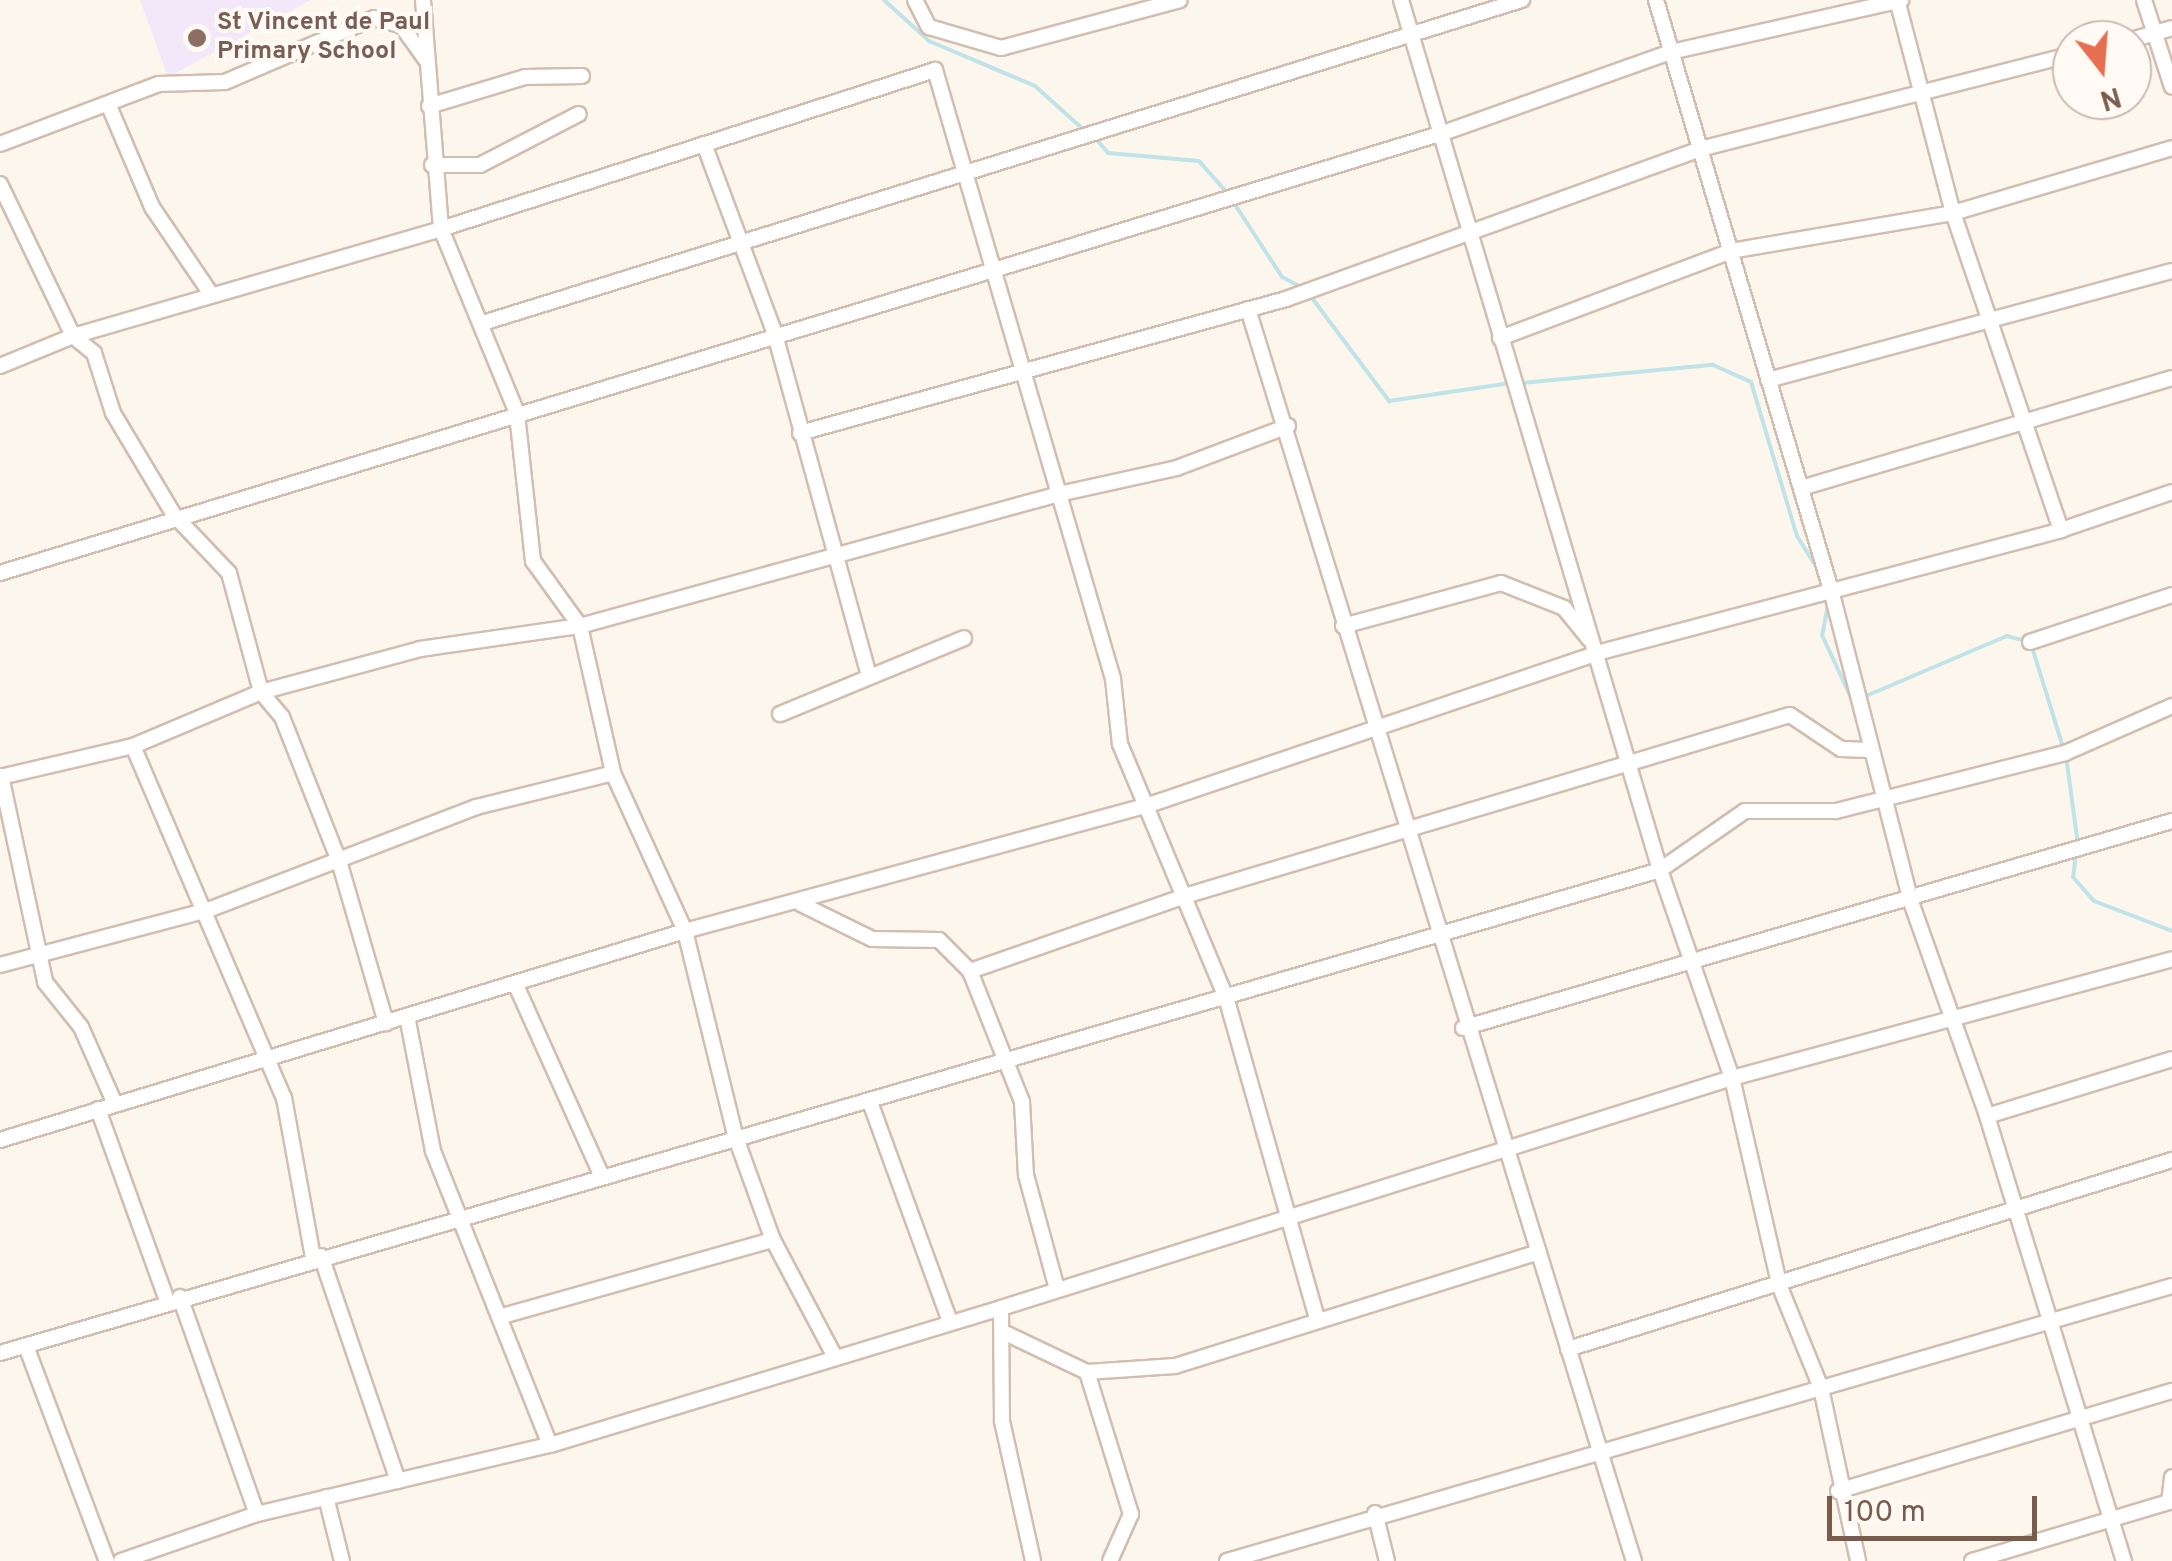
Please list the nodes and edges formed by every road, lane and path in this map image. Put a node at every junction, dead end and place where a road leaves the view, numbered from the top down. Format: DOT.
graph roads {
  1 [pos="915,0"];
  2 [pos="1180,0"];
  3 [pos="1401,0"];
  4 [pos="1522,0"];
  5 [pos="1656,0"];
  6 [pos="1898,0"];
  7 [pos="2144,0"];
  8 [pos="422,2"];
  9 [pos="2172,28"];
  10 [pos="1414,35"];
  11 [pos="2154,35"];
  12 [pos="1671,52"];
  13 [pos="2052,59"];
  14 [pos="427,61"];
  15 [pos="582,76"];
  16 [pos="2172,87"];
  17 [pos="1920,89"];
  18 [pos="109,106"];
  19 [pos="428,106"];
  20 [pos="580,114"];
  21 [pos="1443,132"];
  22 [pos="0,144"];
  23 [pos="704,144"];
  24 [pos="2172,148"];
  25 [pos="1700,149"];
  26 [pos="432,164"];
  27 [pos="965,172"];
  28 [pos="0,184"];
  29 [pos="1953,213"];
  30 [pos="441,229"];
  31 [pos="1473,238"];
  32 [pos="733,240"];
  33 [pos="1731,250"];
  34 [pos="993,266"];
  35 [pos="2172,271"];
  36 [pos="212,294"];
  37 [pos="1248,309"];
  38 [pos="1992,316"];
  39 [pos="486,322"];
  40 [pos="774,331"];
  41 [pos="73,336"];
  42 [pos="1500,338"];
  43 [pos="0,366"];
  44 [pos="1025,376"];
  45 [pos="2172,378"];
  46 [pos="1768,380"];
  47 [pos="517,413"];
  48 [pos="2023,420"];
  49 [pos="1288,426"];
  50 [pos="800,433"];
  51 [pos="1801,488"];
  52 [pos="2172,492"];
  53 [pos="1059,494"];
  54 [pos="174,515"];
  55 [pos="2061,530"];
  56 [pos="836,553"];
  57 [pos="0,573"];
  58 [pos="1831,590"];
  59 [pos="2172,595"];
  60 [pos="580,626"];
  61 [pos="1344,626"];
  62 [pos="964,638"];
  63 [pos="2030,642"];
  64 [pos="1596,649"];
  65 [pos="869,675"];
  66 [pos="262,692"];
  67 [pos="2172,706"];
  68 [pos="780,714"];
  69 [pos="1375,724"];
  70 [pos="132,746"];
  71 [pos="1870,750"];
  72 [pos="1629,764"];
  73 [pos="613,774"];
  74 [pos="0,776"];
  75 [pos="1881,798"];
  76 [pos="1149,805"];
  77 [pos="2172,821"];
  78 [pos="1408,830"];
  79 [pos="339,861"];
  80 [pos="1660,870"];
  81 [pos="1188,895"];
  82 [pos="1910,902"];
  83 [pos="801,904"];
  84 [pos="208,910"];
  85 [pos="684,931"];
  86 [pos="1438,934"];
  87 [pos="37,955"];
  88 [pos="2172,959"];
  89 [pos="1690,964"];
  90 [pos="0,965"];
  91 [pos="970,972"];
  92 [pos="515,983"];
  93 [pos="1226,997"];
  94 [pos="406,1016"];
  95 [pos="1955,1021"];
  96 [pos="386,1023"];
  97 [pos="1463,1028"];
  98 [pos="1006,1059"];
  99 [pos="2172,1059"];
  100 [pos="268,1062"];
  101 [pos="1732,1078"];
  102 [pos="870,1102"];
  103 [pos="115,1104"];
  104 [pos="98,1109"];
  105 [pos="1988,1116"];
  106 [pos="736,1138"];
  107 [pos="0,1140"];
  108 [pos="1506,1151"];
  109 [pos="2172,1160"];
  110 [pos="602,1177"];
  111 [pos="2017,1212"];
  112 [pos="463,1214"];
  113 [pos="1286,1217"];
  114 [pos="773,1240"];
  115 [pos="1539,1252"];
  116 [pos="317,1257"];
  117 [pos="2172,1286"];
  118 [pos="1780,1287"];
  119 [pos="1057,1289"];
  120 [pos="173,1299"];
  121 [pos="1001,1308"];
  122 [pos="1316,1314"];
  123 [pos="502,1316"];
  124 [pos="949,1319"];
  125 [pos="2053,1322"];
  126 [pos="1003,1332"];
  127 [pos="26,1346"];
  128 [pos="1568,1349"];
  129 [pos="0,1354"];
  130 [pos="835,1357"];
  131 [pos="1086,1372"];
  132 [pos="1821,1388"];
  133 [pos="2172,1391"];
  134 [pos="2082,1418"];
  135 [pos="550,1445"];
  136 [pos="1598,1448"];
  137 [pos="2172,1477"];
  138 [pos="398,1481"];
  139 [pos="1838,1491"];
  140 [pos="326,1498"];
  141 [pos="2171,1501"];
  142 [pos="1375,1513"];
  143 [pos="257,1514"];
  144 [pos="2113,1518"];
  145 [pos="107,1561"];
  146 [pos="121,1561"];
  147 [pos="342,1561"];
  148 [pos="1033,1561"];
  149 [pos="1110,1561"];
  150 [pos="1227,1561"];
  151 [pos="1387,1561"];
  152 [pos="1634,1561"];
  153 [pos="1858,1561"];
  154 [pos="1972,1561"];
  155 [pos="2124,1561"];
  1 -- 2 [label="street"];
  3 -- 10 [label="street"];
  4 -- 10 [label="street"];
  5 -- 12 [label="street"];
  6 -- 12 [label="street"];
  6 -- 17 [label="street"];
  7 -- 11 [label="street"];
  8 -- 14 [label="street"];
  9 -- 11 [label="street"];
  10 -- 21 [label="street"];
  10 -- 27 [label="street"];
  11 -- 16 [label="street"];
  12 -- 21 [label="street"];
  12 -- 25 [label="street"];
  13 -- 17 [label="street"];
  14 -- 18 [label="street"];
  14 -- 19 [label="street"];
  15 -- 19 [label="street"];
  17 -- 25 [label="street"];
  17 -- 29 [label="street"];
  18 -- 22 [label="street"];
  18 -- 36 [label="street"];
  19 -- 26 [label="street"];
  20 -- 26 [label="street"];
  21 -- 31 [label="street"];
  21 -- 34 [label="street"];
  23 -- 27 [label="street"];
  23 -- 30 [label="street"];
  23 -- 32 [label="street"];
  24 -- 29 [label="street"];
  25 -- 31 [label="street"];
  25 -- 33 [label="street"];
  26 -- 30 [label="street"];
  27 -- 32 [label="street"];
  27 -- 34 [label="street"];
  28 -- 41 [label="street"];
  29 -- 33 [label="street"];
  29 -- 38 [label="street"];
  30 -- 36 [label="street"];
  30 -- 39 [label="street"];
  31 -- 37 [label="street"];
  31 -- 42 [label="street"];
  32 -- 39 [label="street"];
  32 -- 40 [label="street"];
  33 -- 42 [label="street"];
  33 -- 46 [label="street"];
  34 -- 40 [label="street"];
  34 -- 44 [label="street"];
  35 -- 38 [label="street"];
  36 -- 41 [label="street"];
  37 -- 44 [label="street"];
  37 -- 49 [label="street"];
  38 -- 46 [label="street"];
  38 -- 48 [label="street"];
  39 -- 47 [label="street"];
  40 -- 47 [label="street"];
  40 -- 50 [label="street"];
  41 -- 43 [label="street"];
  41 -- 54 [label="street"];
  42 -- 64 [label="street"];
  44 -- 50 [label="street"];
  44 -- 53 [label="street"];
  45 -- 48 [label="street"];
  46 -- 51 [label="street"];
  47 -- 54 [label="street"];
  47 -- 60 [label="street"];
  48 -- 51 [label="street"];
  48 -- 55 [label="street"];
  49 -- 53 [label="street"];
  49 -- 61 [label="street"];
  50 -- 56 [label="street"];
  51 -- 58 [label="street"];
  52 -- 55 [label="street"];
  53 -- 56 [label="street"];
  53 -- 76 [label="street"];
  54 -- 57 [label="street"];
  54 -- 66 [label="street"];
  55 -- 58 [label="street"];
  56 -- 60 [label="street"];
  56 -- 65 [label="street"];
  58 -- 64 [label="street"];
  58 -- 71 [label="street"];
  59 -- 63 [label="street"];
  60 -- 66 [label="street"];
  60 -- 73 [label="street"];
  61 -- 64 [label="street"];
  61 -- 69 [label="street"];
  62 -- 65 [label="street"];
  64 -- 69 [label="street"];
  64 -- 72 [label="street"];
  65 -- 68 [label="street"];
  66 -- 70 [label="street"];
  66 -- 79 [label="street"];
  67 -- 75 [label="street"];
  69 -- 76 [label="street"];
  69 -- 78 [label="street"];
  70 -- 74 [label="street"];
  70 -- 84 [label="street"];
  71 -- 72 [label="street"];
  71 -- 75 [label="street"];
  72 -- 78 [label="street"];
  72 -- 80 [label="street"];
  73 -- 79 [label="street"];
  73 -- 85 [label="street"];
  74 -- 87 [label="street"];
  75 -- 80 [label="street"];
  75 -- 82 [label="street"];
  76 -- 81 [label="street"];
  76 -- 83 [label="street"];
  77 -- 82 [label="street"];
  78 -- 81 [label="street"];
  78 -- 86 [label="street"];
  79 -- 84 [label="street"];
  79 -- 96 [label="street"];
  80 -- 86 [label="street"];
  80 -- 89 [label="street"];
  81 -- 91 [label="street"];
  81 -- 93 [label="street"];
  82 -- 89 [label="street"];
  82 -- 95 [label="street"];
  83 -- 85 [label="street"];
  83 -- 91 [label="street"];
  84 -- 87 [label="street"];
  84 -- 100 [label="street"];
  85 -- 92 [label="street"];
  85 -- 106 [label="street"];
  86 -- 93 [label="street"];
  86 -- 97 [label="street"];
  87 -- 90 [label="street"];
  87 -- 103 [label="street"];
  88 -- 95 [label="street"];
  89 -- 97 [label="street"];
  89 -- 101 [label="street"];
  91 -- 98 [label="street"];
  92 -- 94 [label="street"];
  92 -- 110 [label="street"];
  93 -- 98 [label="street"];
  93 -- 113 [label="street"];
  94 -- 96 [label="street"];
  94 -- 112 [label="street"];
  95 -- 101 [label="street"];
  95 -- 105 [label="street"];
  96 -- 100 [label="street"];
  97 -- 108 [label="street"];
  98 -- 102 [label="street"];
  98 -- 119 [label="street"];
  99 -- 105 [label="street"];
  100 -- 103 [label="street"];
  100 -- 116 [label="street"];
  101 -- 108 [label="street"];
  101 -- 118 [label="street"];
  102 -- 106 [label="street"];
  102 -- 124 [label="street"];
  103 -- 104 [label="street"];
  104 -- 107 [label="street"];
  104 -- 120 [label="street"];
  105 -- 111 [label="street"];
  106 -- 110 [label="street"];
  106 -- 114 [label="street"];
  108 -- 113 [label="street"];
  108 -- 115 [label="street"];
  109 -- 111 [label="street"];
  110 -- 112 [label="street"];
  111 -- 118 [label="street"];
  111 -- 125 [label="street"];
  112 -- 116 [label="street"];
  112 -- 123 [label="street"];
  113 -- 119 [label="street"];
  113 -- 122 [label="street"];
  114 -- 123 [label="street"];
  114 -- 130 [label="street"];
  115 -- 122 [label="street"];
  115 -- 128 [label="street"];
  116 -- 120 [label="street"];
  116 -- 138 [label="street"];
  117 -- 125 [label="street"];
  118 -- 128 [label="street"];
  118 -- 132 [label="street"];
  119 -- 121 [label="street"];
  120 -- 127 [label="street"];
  120 -- 143 [label="street"];
  121 -- 126 [label="street"];
  121 -- 130 [label="street"];
  122 -- 131 [label="street"];
  123 -- 135 [label="street"];
  125 -- 132 [label="street"];
  125 -- 134 [label="street"];
  126 -- 131 [label="street"];
  126 -- 148 [label="street"];
  127 -- 129 [label="street"];
  127 -- 145 [label="street"];
  128 -- 136 [label="street"];
  130 -- 135 [label="street"];
  131 -- 149 [label="street"];
  132 -- 136 [label="street"];
  132 -- 139 [label="street"];
  133 -- 134 [label="street"];
  134 -- 139 [label="street"];
  134 -- 144 [label="street"];
  135 -- 138 [label="street"];
  136 -- 142 [label="street"];
  136 -- 152 [label="street"];
  137 -- 141 [label="street"];
  138 -- 140 [label="street"];
  139 -- 153 [label="street"];
  140 -- 143 [label="street"];
  140 -- 147 [label="street"];
  141 -- 144 [label="street"];
  142 -- 150 [label="street"];
  142 -- 151 [label="street"];
  143 -- 146 [label="street"];
  144 -- 154 [label="street"];
  144 -- 155 [label="street"];
}
